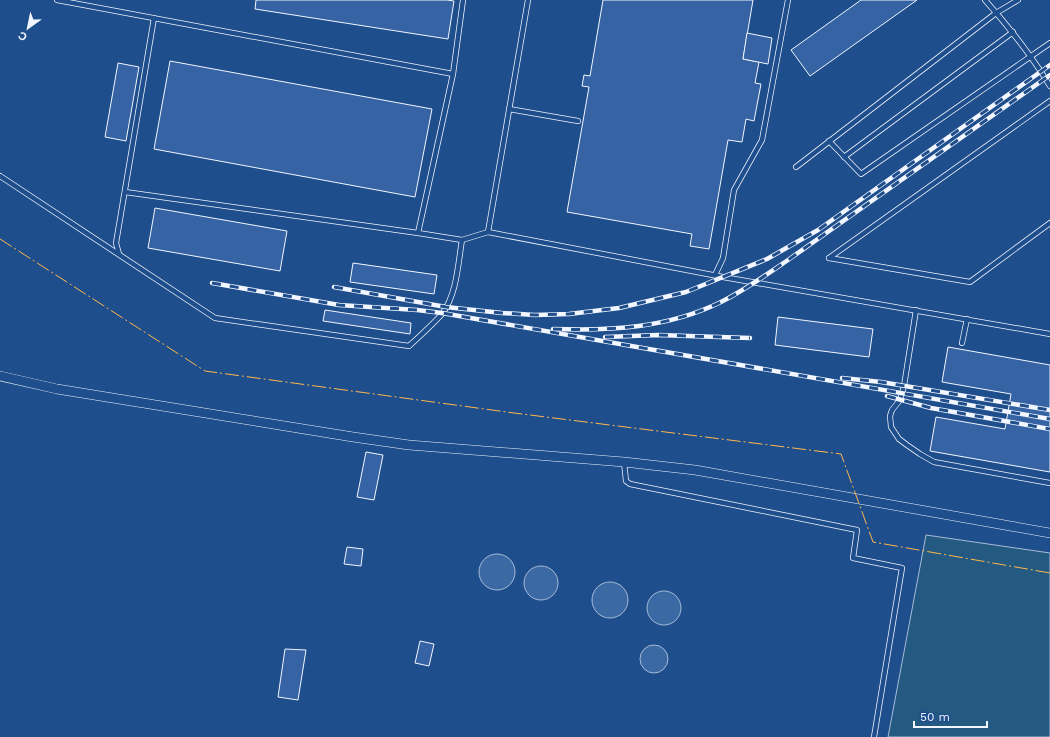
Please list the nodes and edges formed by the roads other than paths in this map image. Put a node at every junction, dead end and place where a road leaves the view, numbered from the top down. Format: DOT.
graph roads {
  1 [pos="57,0"];
  2 [pos="463,0"];
  3 [pos="528,0"];
  4 [pos="788,0"];
  5 [pos="985,0"];
  6 [pos="1018,0"];
  7 [pos="996,13"];
  8 [pos="154,18"];
  9 [pos="1013,32"];
  10 [pos="1050,43"];
  11 [pos="1031,56"];
  12 [pos="453,74"];
  13 [pos="1050,86"];
  14 [pos="1050,101"];
  15 [pos="509,109"];
  16 [pos="578,121"];
  17 [pos="829,141"];
  18 [pos="844,157"];
  19 [pos="796,167"];
  20 [pos="0,176"];
  21 [pos="125,192"];
  22 [pos="1050,223"];
  23 [pos="488,232"];
  24 [pos="418,233"];
  25 [pos="462,240"];
  26 [pos="119,254"];
  27 [pos="715,275"];
  28 [pos="916,310"];
  29 [pos="967,320"];
  30 [pos="1050,334"];
  31 [pos="962,344"];
  32 [pos="0,376"];
  33 [pos="624,462"];
  34 [pos="1050,483"];
  35 [pos="1050,532"];
  36 [pos="874,737"];
  1 -- 8 [label="lane"];
  2 -- 12 [label="lane"];
  3 -- 15 [label="lane"];
  4 -- 27 [label="lane"];
  5 -- 7 [label="lane"];
  6 -- 7 [label="lane"];
  7 -- 9 [label="lane"];
  7 -- 17 [label="lane"];
  8 -- 12 [label="lane"];
  8 -- 21 [label="lane"];
  9 -- 11 [label="lane"];
  9 -- 18 [label="lane"];
  10 -- 11 [label="lane"];
  11 -- 13 [label="lane"];
  11 -- 18 [label="lane"];
  12 -- 24 [label="lane"];
  14 -- 22 [label="lane"];
  15 -- 16 [label="lane"];
  15 -- 23 [label="lane"];
  17 -- 18 [label="lane"];
  17 -- 19 [label="lane"];
  20 -- 26 [label="lane"];
  21 -- 24 [label="lane"];
  21 -- 26 [label="lane"];
  23 -- 25 [label="lane"];
  23 -- 27 [label="lane"];
  24 -- 25 [label="lane"];
  25 -- 26 [label="lane"];
  27 -- 28 [label="lane"];
  28 -- 29 [label="lane"];
  28 -- 34 [label="lane"];
  29 -- 30 [label="lane"];
  29 -- 31 [label="lane"];
  32 -- 33 [label="street"];
  33 -- 35 [label="street"];
  33 -- 36 [label="lane"];
}
